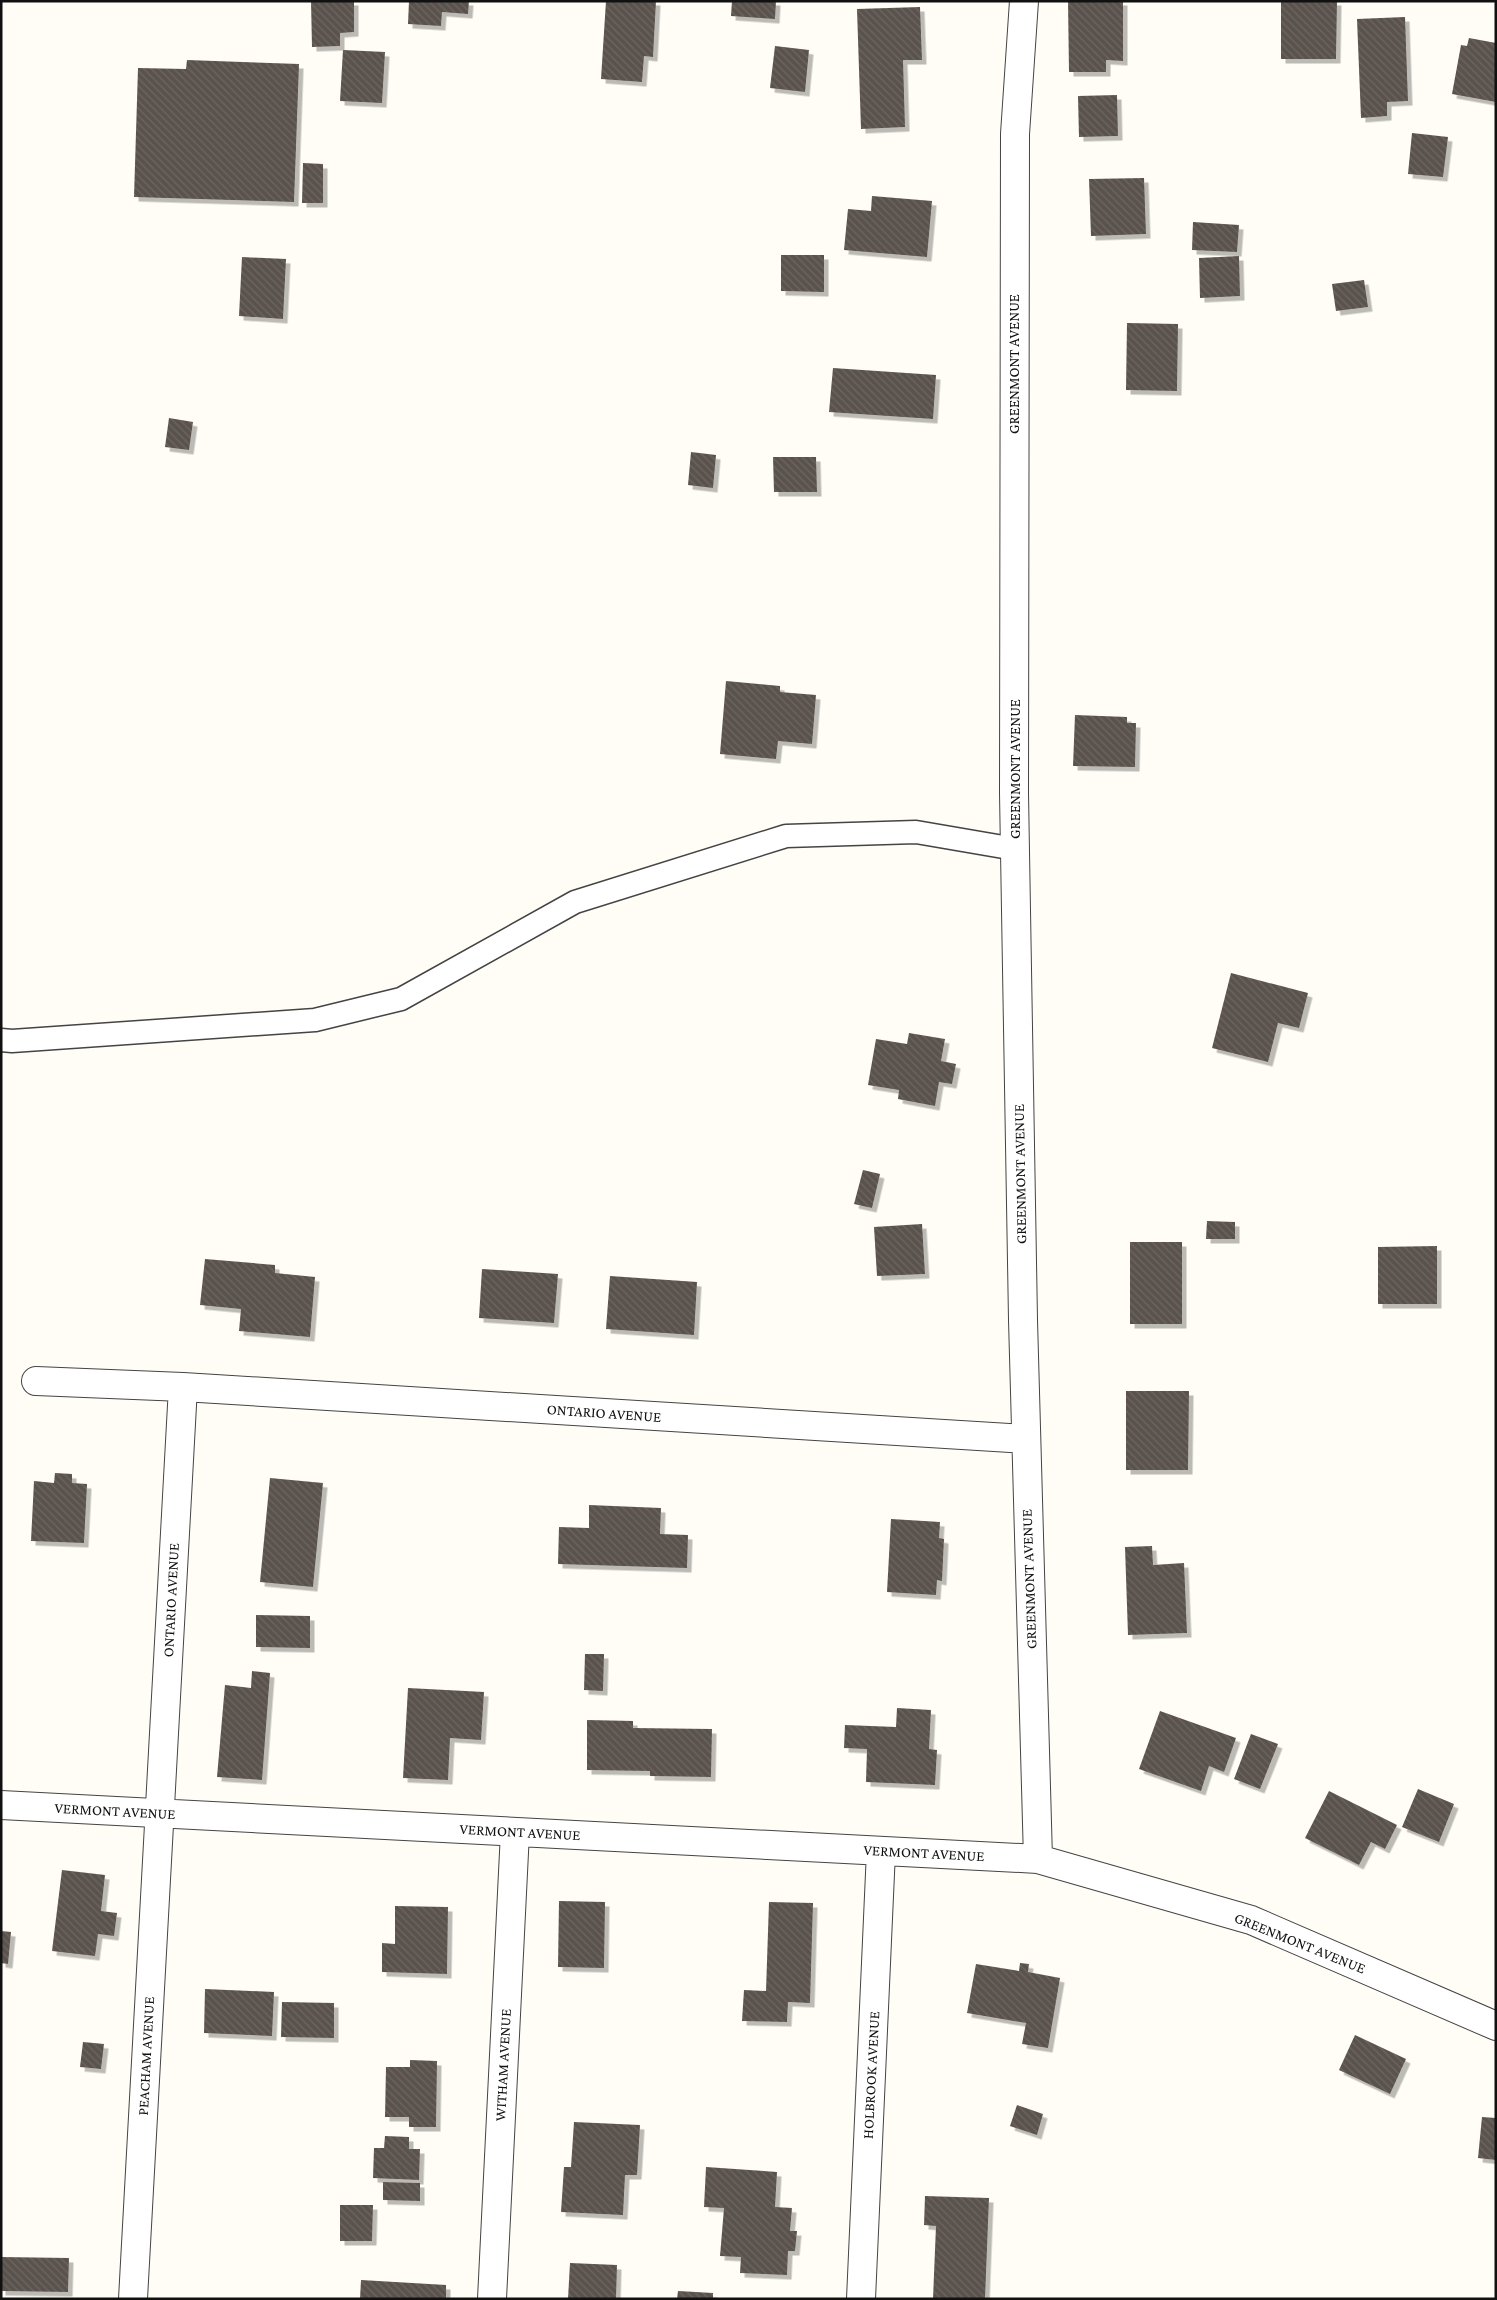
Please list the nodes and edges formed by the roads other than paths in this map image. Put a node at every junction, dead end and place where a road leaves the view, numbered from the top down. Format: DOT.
graph roads {
  1 [pos="1024,1"];
  2 [pos="1015,849"];
  3 [pos="1,1040"];
  4 [pos="36,1380"];
  5 [pos="183,1387"];
  6 [pos="1026,1439"];
  7 [pos="1,1805"];
  8 [pos="159,1813"];
  9 [pos="515,1832"];
  10 [pos="881,1851"];
  11 [pos="1038,1859"];
  12 [pos="1496,2026"];
  13 [pos="134,2299"];
  14 [pos="492,2299"];
  15 [pos="861,2299"];
  1 -- 2 [label="street, GREENMONT AVENUE"];
  2 -- 3 [label="lane"];
  2 -- 6 [label="street, GREENMONT AVENUE"];
  4 -- 5 [label="street, ONTARIO AVENUE"];
  5 -- 6 [label="street, ONTARIO AVENUE"];
  5 -- 8 [label="street, ONTARIO AVENUE"];
  6 -- 11 [label="street, GREENMONT AVENUE"];
  7 -- 8 [label="street, VERMONT AVENUE"];
  8 -- 9 [label="street, VERMONT AVENUE"];
  8 -- 13 [label="street, PEACHAM AVENUE"];
  9 -- 10 [label="street, VERMONT AVENUE"];
  9 -- 14 [label="street, WITHAM AVENUE"];
  10 -- 11 [label="street, VERMONT AVENUE"];
  10 -- 15 [label="street, HOLBROOK AVENUE"];
  11 -- 12 [label="street, GREENMONT AVENUE"];
}
